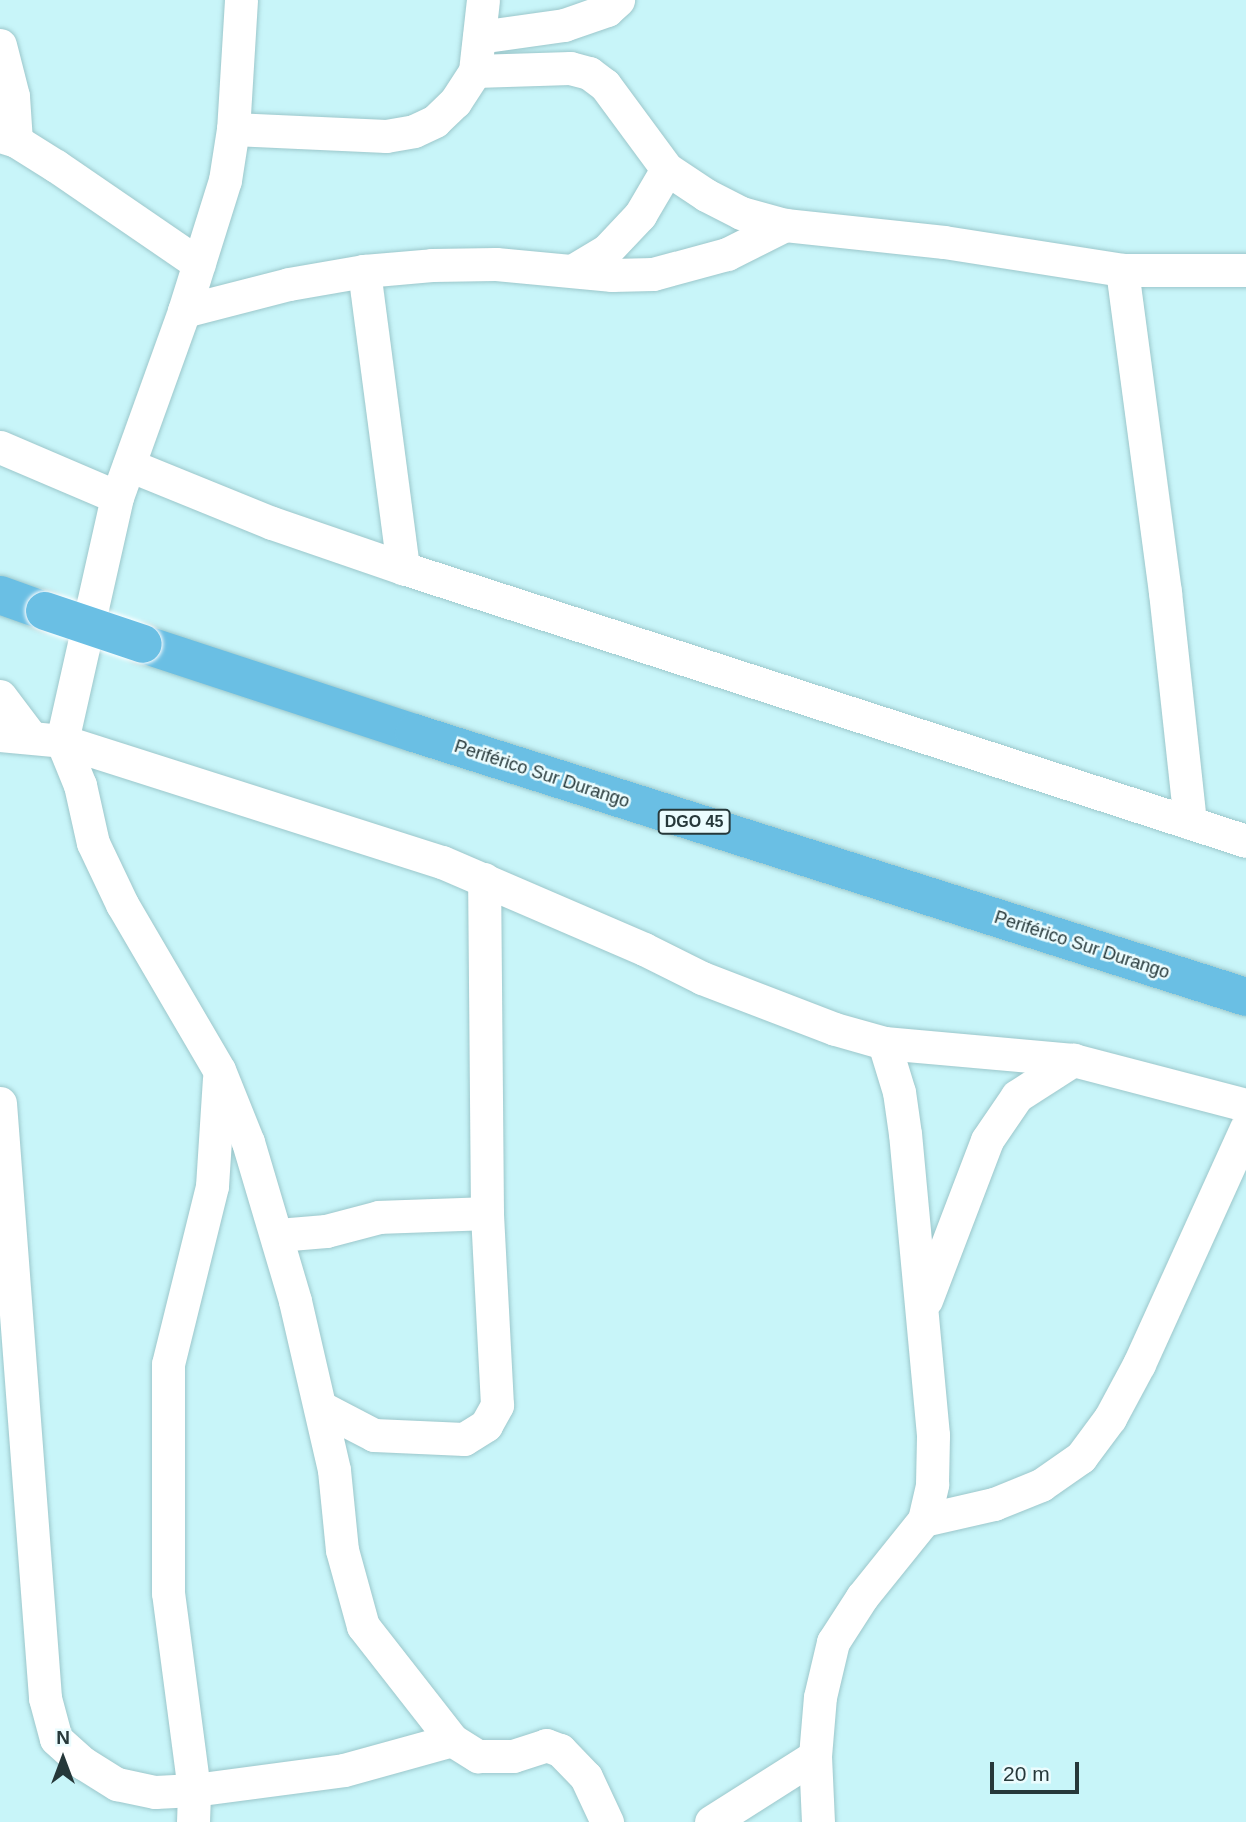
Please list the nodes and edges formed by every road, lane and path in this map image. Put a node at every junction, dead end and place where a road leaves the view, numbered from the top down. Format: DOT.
graph roads {
  1 [pos="241,0"];
  2 [pos="483,0"];
  3 [pos="618,0"];
  4 [pos="479,37"];
  5 [pos="0,45"];
  6 [pos="475,71"];
  7 [pos="233,129"];
  8 [pos="8,139"];
  9 [pos="667,169"];
  10 [pos="785,225"];
  11 [pos="199,264"];
  12 [pos="573,270"];
  13 [pos="1122,270"];
  14 [pos="1246,270"];
  15 [pos="364,271"];
  16 [pos="184,311"];
  17 [pos="0,447"];
  18 [pos="129,465"];
  19 [pos="117,497"];
  20 [pos="402,568"];
  21 [pos="0,595"];
  22 [pos="0,696"];
  23 [pos="31,737"];
  24 [pos="1190,823"];
  25 [pos="1246,841"];
  26 [pos="484,879"];
  27 [pos="1246,997"];
  28 [pos="884,1043"];
  29 [pos="1073,1060"];
  30 [pos="219,1070"];
  31 [pos="0,1103"];
  32 [pos="1246,1105"];
  33 [pos="1246,1128"];
  34 [pos="487,1213"];
  35 [pos="278,1235"];
  36 [pos="922,1309"];
  37 [pos="320,1407"];
  38 [pos="924,1521"];
  39 [pos="452,1740"];
  40 [pos="815,1756"];
  41 [pos="194,1806"];
  42 [pos="607,1822"];
  43 [pos="711,1822"];
  44 [pos="818,1822"];
  1 -- 7 [label="street"];
  2 -- 4 [label="street"];
  3 -- 4 [label="street"];
  4 -- 6 [label="street"];
  5 -- 8 [label="street"];
  6 -- 7 [label="street"];
  6 -- 9 [label="street"];
  7 -- 11 [label="street"];
  8 -- 11 [label="street"];
  9 -- 10 [label="street"];
  9 -- 12 [label="street"];
  10 -- 12 [label="street"];
  10 -- 13 [label="street"];
  11 -- 16 [label="street"];
  12 -- 15 [label="street"];
  13 -- 14 [label="street"];
  13 -- 24 [label="street"];
  15 -- 16 [label="street"];
  15 -- 20 [label="street"];
  16 -- 18 [label="street"];
  17 -- 19 [label="street"];
  18 -- 19 [label="street"];
  18 -- 20 [label="street"];
  19 -- 23 [label="street"];
  20 -- 24 [label="street"];
  21 -- 27 [label="highway, Periférico Sur Durango / DGO 45, bridge"];
  22 -- 23 [label="street"];
  23 -- 26 [label="street"];
  23 -- 30 [label="street"];
  24 -- 25 [label="street"];
  26 -- 28 [label="street"];
  26 -- 34 [label="street"];
  28 -- 29 [label="street"];
  28 -- 36 [label="street"];
  29 -- 32 [label="street"];
  29 -- 36 [label="street"];
  30 -- 35 [label="street"];
  30 -- 41 [label="street"];
  31 -- 41 [label="street"];
  33 -- 38 [label="street"];
  34 -- 35 [label="street"];
  34 -- 37 [label="street"];
  35 -- 37 [label="street"];
  36 -- 38 [label="street"];
  37 -- 39 [label="street"];
  38 -- 40 [label="street"];
  39 -- 41 [label="street"];
  39 -- 42 [label="street"];
  40 -- 43 [label="street"];
  40 -- 44 [label="street"];
}
